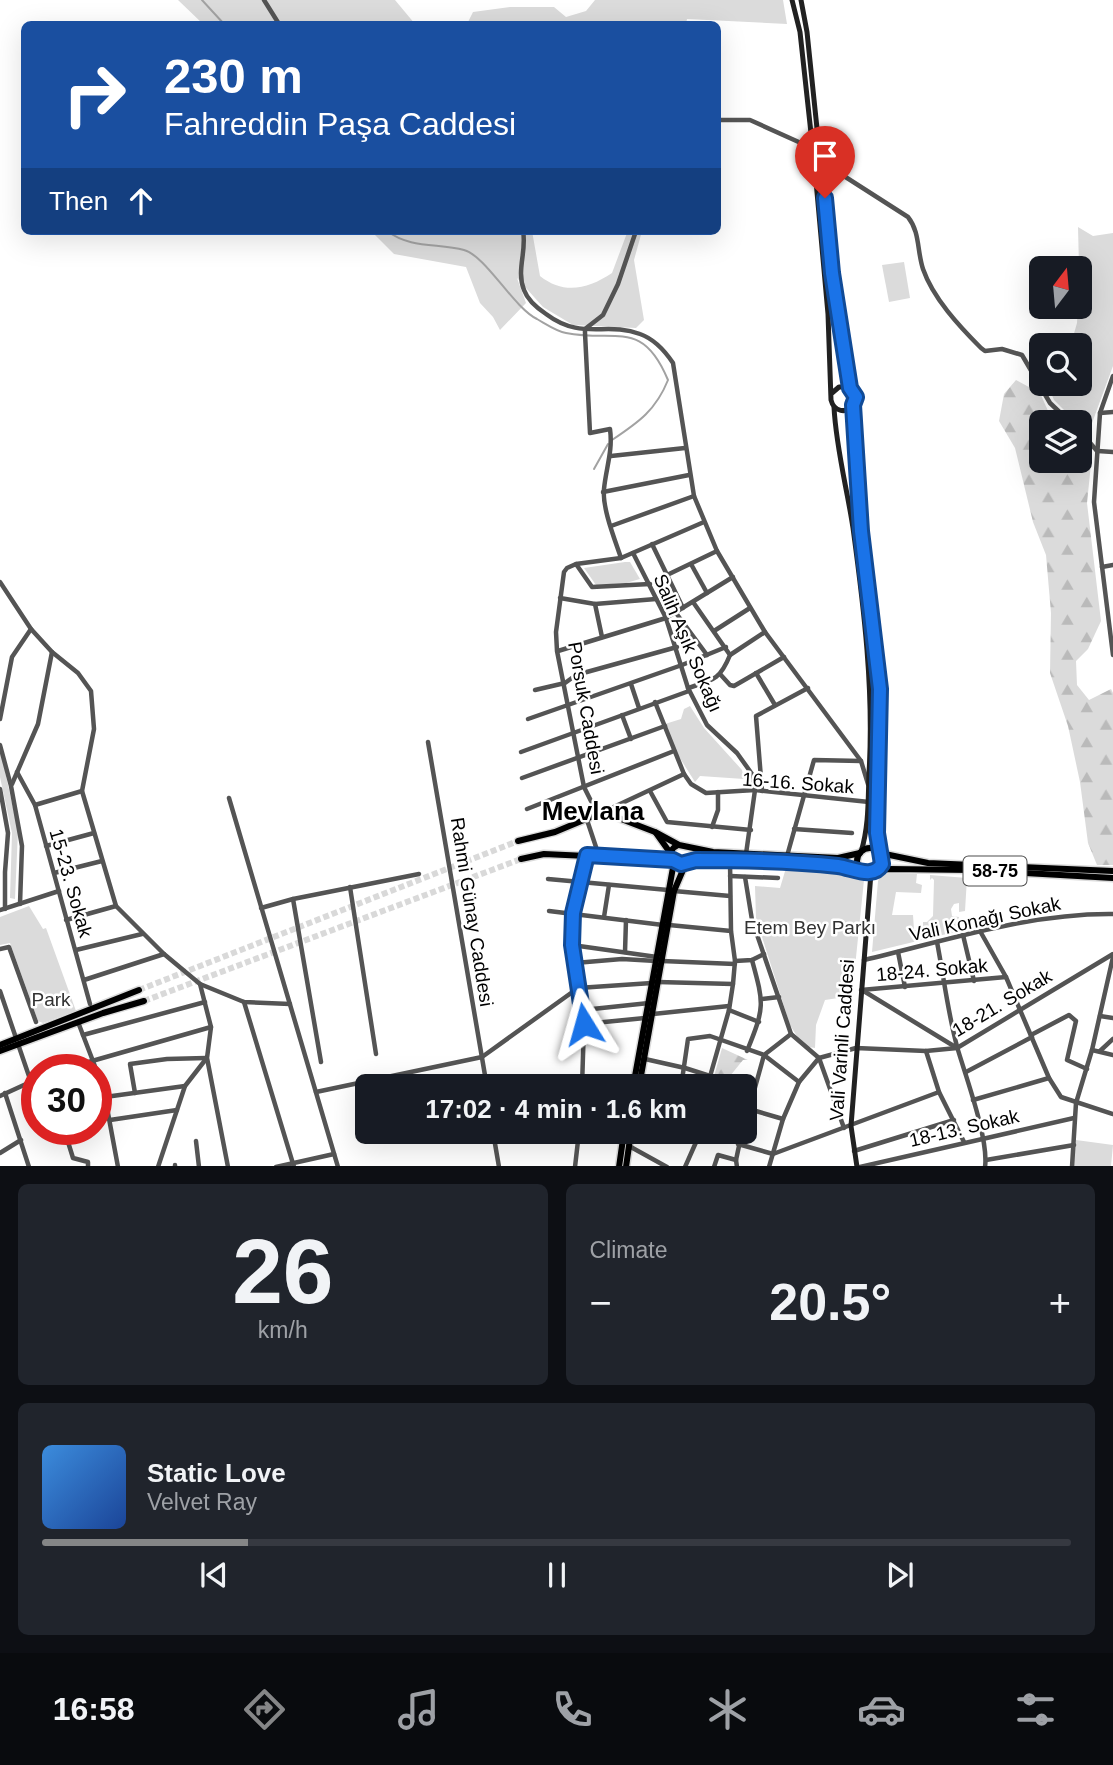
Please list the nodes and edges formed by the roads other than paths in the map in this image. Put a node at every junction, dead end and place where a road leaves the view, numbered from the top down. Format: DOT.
graph roads {
  1 [pos="264,0"];
  2 [pos="792,0"];
  3 [pos="800,0"];
  4 [pos="277,21"];
  5 [pos="721,120"];
  6 [pos="812,148"];
  7 [pos="822,170"];
  8 [pos="523,235"];
  9 [pos="635,235"];
  10 [pos="585,333"];
  11 [pos="1113,376"];
  12 [pos="850,388"];
  13 [pos="832,393"];
  14 [pos="853,405"];
  15 [pos="834,407"];
  16 [pos="1058,410"];
  17 [pos="1113,412"];
  18 [pos="1100,413"];
  19 [pos="1092,445"];
  20 [pos="685,448"];
  21 [pos="1098,452"];
  22 [pos="1113,452"];
  23 [pos="611,456"];
  24 [pos="690,475"];
  25 [pos="603,492"];
  26 [pos="694,496"];
  27 [pos="704,522"];
  28 [pos="611,526"];
  29 [pos="652,544"];
  30 [pos="717,551"];
  31 [pos="633,553"];
  32 [pos="621,558"];
  33 [pos="576,564"];
  34 [pos="691,564"];
  35 [pos="1113,565"];
  36 [pos="1102,567"];
  37 [pos="667,575"];
  38 [pos="733,577"];
  39 [pos="0,582"];
  40 [pos="650,584"];
  41 [pos="707,593"];
  42 [pos="560,598"];
  43 [pos="656,599"];
  44 [pos="693,602"];
  45 [pos="595,604"];
  46 [pos="683,608"];
  47 [pos="750,608"];
  48 [pos="676,613"];
  49 [pos="666,618"];
  50 [pos="32,629"];
  51 [pos="715,631"];
  52 [pos="765,632"];
  53 [pos="603,638"];
  54 [pos="677,647"];
  55 [pos="726,647"];
  56 [pos="557,651"];
  57 [pos="52,652"];
  58 [pos="707,655"];
  59 [pos="730,655"];
  60 [pos="1113,655"];
  61 [pos="784,657"];
  62 [pos="682,665"];
  63 [pos="756,673"];
  64 [pos="720,674"];
  65 [pos="565,683"];
  66 [pos="631,684"];
  67 [pos="808,688"];
  68 [pos="535,690"];
  69 [pos="688,690"];
  70 [pos="2,699"];
  71 [pos="655,702"];
  72 [pos="775,705"];
  73 [pos="568,706"];
  74 [pos="639,708"];
  75 [pos="622,715"];
  76 [pos="0,719"];
  77 [pos="528,719"];
  78 [pos="665,726"];
  79 [pos="573,733"];
  80 [pos="631,739"];
  81 [pos="428,742"];
  82 [pos="0,744"];
  83 [pos="674,751"];
  84 [pos="521,752"];
  85 [pos="577,759"];
  86 [pos="861,761"];
  87 [pos="17,772"];
  88 [pos="684,774"];
  89 [pos="522,778"];
  90 [pos="11,786"];
  91 [pos="584,787"];
  92 [pos="869,787"];
  93 [pos="0,789"];
  94 [pos="755,790"];
  95 [pos="82,791"];
  96 [pos="650,791"];
  97 [pos="762,791"];
  98 [pos="718,792"];
  99 [pos="803,795"];
  100 [pos="229,798"];
  101 [pos="869,802"];
  102 [pos="35,805"];
  103 [pos="527,809"];
  104 [pos="603,812"];
  105 [pos="587,820"];
  106 [pos="0,826"];
  107 [pos="7,826"];
  108 [pos="712,827"];
  109 [pos="793,829"];
  110 [pos="751,830"];
  111 [pos="655,832"];
  112 [pos="94,833"];
  113 [pos="852,833"];
  114 [pos="518,842"];
  115 [pos="46,846"];
  116 [pos="683,846"];
  117 [pos="880,852"];
  118 [pos="860,853"];
  119 [pos="746,854"];
  120 [pos="587,855"];
  121 [pos="599,856"];
  122 [pos="787,857"];
  123 [pos="522,859"];
  124 [pos="673,859"];
  125 [pos="730,860"];
  126 [pos="102,861"];
  127 [pos="687,862"];
  128 [pos="862,871"];
  129 [pos="1113,871"];
  130 [pos="874,872"];
  131 [pos="54,873"];
  132 [pos="419,874"];
  133 [pos="730,876"];
  134 [pos="746,877"];
  135 [pos="778,878"];
  136 [pos="1113,878"];
  137 [pos="548,879"];
  138 [pos="579,883"];
  139 [pos="609,885"];
  140 [pos="349,887"];
  141 [pos="671,890"];
  142 [pos="59,891"];
  143 [pos="730,896"];
  144 [pos="293,899"];
  145 [pos="20,904"];
  146 [pos="116,906"];
  147 [pos="261,908"];
  148 [pos="3,909"];
  149 [pos="549,911"];
  150 [pos="573,913"];
  151 [pos="1113,914"];
  152 [pos="604,917"];
  153 [pos="66,920"];
  154 [pos="626,920"];
  155 [pos="666,925"];
  156 [pos="731,931"];
  157 [pos="980,931"];
  158 [pos="143,934"];
  159 [pos="963,935"];
  160 [pos="937,942"];
  161 [pos="572,945"];
  162 [pos="0,949"];
  163 [pos="75,950"];
  164 [pos="625,952"];
  165 [pos="898,952"];
  166 [pos="164,954"];
  167 [pos="764,954"];
  168 [pos="1113,956"];
  169 [pos="658,959"];
  170 [pos="752,960"];
  171 [pos="863,960"];
  172 [pos="575,962"];
  173 [pos="735,962"];
  174 [pos="1006,977"];
  175 [pos="84,980"];
  176 [pos="974,981"];
  177 [pos="655,983"];
  178 [pos="200,984"];
  179 [pos="733,984"];
  180 [pos="945,984"];
  181 [pos="905,987"];
  182 [pos="578,988"];
  183 [pos="139,990"];
  184 [pos="861,990"];
  185 [pos="0,991"];
  186 [pos="779,998"];
  187 [pos="762,999"];
  188 [pos="144,1001"];
  189 [pos="205,1002"];
  190 [pos="244,1002"];
  191 [pos="649,1003"];
  192 [pos="90,1004"];
  193 [pos="290,1004"];
  194 [pos="729,1008"];
  195 [pos="583,1010"];
  196 [pos="1021,1010"];
  197 [pos="650,1016"];
  198 [pos="1100,1016"];
  199 [pos="1113,1018"];
  200 [pos="36,1022"];
  201 [pos="78,1022"];
  202 [pos="759,1022"];
  203 [pos="584,1024"];
  204 [pos="211,1027"];
  205 [pos="791,1034"];
  206 [pos="83,1035"];
  207 [pos="1032,1036"];
  208 [pos="721,1038"];
  209 [pos="1113,1039"];
  210 [pos="17,1041"];
  211 [pos="0,1045"];
  212 [pos="856,1048"];
  213 [pos="957,1048"];
  214 [pos="1092,1050"];
  215 [pos="0,1051"];
  216 [pos="747,1051"];
  217 [pos="926,1051"];
  218 [pos="1100,1051"];
  219 [pos="23,1054"];
  220 [pos="91,1054"];
  221 [pos="376,1054"];
  222 [pos="112,1055"];
  223 [pos="764,1055"];
  224 [pos="1113,1055"];
  225 [pos="482,1057"];
  226 [pos="207,1058"];
  227 [pos="819,1058"];
  228 [pos="645,1059"];
  229 [pos="321,1062"];
  230 [pos="685,1068"];
  231 [pos="1087,1069"];
  232 [pos="966,1072"];
  233 [pos="484,1074"];
  234 [pos="582,1074"];
  235 [pos="635,1074"];
  236 [pos="642,1074"];
  237 [pos="684,1074"];
  238 [pos="704,1074"];
  239 [pos="711,1074"];
  240 [pos="1049,1078"];
  241 [pos="757,1080"];
  242 [pos="799,1082"];
  243 [pos="186,1086"];
  244 [pos="21,1087"];
  245 [pos="939,1091"];
  246 [pos="316,1092"];
  247 [pos="135,1093"];
  248 [pos="3,1095"];
  249 [pos="112,1096"];
  250 [pos="973,1100"];
  251 [pos="1076,1103"];
  252 [pos="177,1110"];
  253 [pos="757,1111"];
  254 [pos="1113,1114"];
  255 [pos="1074,1118"];
  256 [pos="783,1119"];
  257 [pos="954,1119"];
  258 [pos="112,1120"];
  259 [pos="851,1126"];
  260 [pos="844,1128"];
  261 [pos="112,1132"];
  262 [pos="982,1138"];
  263 [pos="21,1140"];
  264 [pos="196,1141"];
  265 [pos="964,1142"];
  266 [pos="496,1144"];
  267 [pos="577,1144"];
  268 [pos="626,1144"];
  269 [pos="695,1144"];
  270 [pos="738,1144"];
  271 [pos="22,1145"];
  272 [pos="69,1145"];
  273 [pos="1074,1145"];
  274 [pos="854,1151"];
  275 [pos="0,1153"];
  276 [pos="334,1154"];
  277 [pos="773,1154"];
  278 [pos="736,1160"];
  279 [pos="986,1160"];
  280 [pos="294,1164"];
  281 [pos="29,1166"];
  282 [pos="88,1166"];
  283 [pos="118,1166"];
  284 [pos="158,1166"];
  285 [pos="199,1166"];
  286 [pos="228,1166"];
  287 [pos="338,1166"];
  288 [pos="499,1166"];
  289 [pos="575,1166"];
  290 [pos="619,1166"];
  291 [pos="626,1166"];
  292 [pos="665,1166"];
  293 [pos="685,1166"];
  294 [pos="714,1166"];
  295 [pos="737,1166"];
  296 [pos="769,1166"];
  297 [pos="859,1166"];
  298 [pos="863,1166"];
  299 [pos="985,1166"];
  300 [pos="1072,1166"];
  1 -- 4 [label="street"];
  2 -- 6 [label="main road"];
  3 -- 7 [label="main road"];
  5 -- 6 [label="street"];
  6 -- 13 [label="main road"];
  7 -- 12 [label="main road"];
  7 -- 16 [label="street"];
  8 -- 10 [label="street"];
  9 -- 10 [label="street"];
  10 -- 20 [label="street"];
  10 -- 23 [label="street"];
  11 -- 18 [label="street"];
  12 -- 13 [label="main road"];
  12 -- 14 [label="main road"];
  13 -- 15 [label="main road"];
  14 -- 15 [label="main road"];
  14 -- 117 [label="main road"];
  15 -- 92 [label="main road"];
  17 -- 18 [label="street"];
  18 -- 21 [label="street"];
  19 -- 21 [label="street"];
  20 -- 23 [label="street"];
  20 -- 24 [label="street"];
  21 -- 22 [label="street"];
  21 -- 36 [label="street"];
  23 -- 25 [label="street"];
  24 -- 25 [label="street"];
  24 -- 26 [label="street"];
  25 -- 28 [label="street"];
  26 -- 27 [label="street"];
  26 -- 28 [label="street"];
  27 -- 29 [label="street"];
  27 -- 30 [label="street"];
  28 -- 32 [label="street"];
  29 -- 31 [label="street"];
  29 -- 37 [label="street"];
  30 -- 34 [label="street"];
  30 -- 38 [label="street"];
  31 -- 32 [label="street"];
  31 -- 40 [label="street, Salih Aşık Sokağı"];
  32 -- 33 [label="street"];
  33 -- 40 [label="street"];
  33 -- 42 [label="street, Porsuk Caddesi"];
  34 -- 37 [label="street"];
  34 -- 41 [label="street"];
  35 -- 36 [label="street"];
  36 -- 60 [label="street"];
  37 -- 46 [label="street"];
  38 -- 41 [label="street"];
  38 -- 47 [label="street"];
  39 -- 50 [label="street"];
  40 -- 43 [label="street, Salih Aşık Sokağı"];
  41 -- 44 [label="street"];
  42 -- 45 [label="street"];
  42 -- 56 [label="street, Porsuk Caddesi"];
  43 -- 45 [label="street"];
  43 -- 49 [label="street, Salih Aşık Sokağı"];
  44 -- 46 [label="street"];
  44 -- 51 [label="street"];
  45 -- 53 [label="street"];
  46 -- 48 [label="street"];
  47 -- 51 [label="street"];
  47 -- 52 [label="street"];
  48 -- 49 [label="street"];
  48 -- 58 [label="street"];
  49 -- 53 [label="street"];
  49 -- 54 [label="street, Salih Aşık Sokağı"];
  50 -- 57 [label="street"];
  50 -- 70 [label="street"];
  51 -- 55 [label="street"];
  52 -- 59 [label="street"];
  52 -- 61 [label="street"];
  53 -- 56 [label="street"];
  54 -- 62 [label="street, Salih Aşık Sokağı"];
  54 -- 65 [label="street"];
  55 -- 58 [label="street"];
  55 -- 59 [label="street"];
  56 -- 65 [label="street, Porsuk Caddesi"];
  57 -- 87 [label="street"];
  57 -- 95 [label="street"];
  58 -- 62 [label="street"];
  59 -- 64 [label="street"];
  61 -- 63 [label="street"];
  61 -- 67 [label="street"];
  62 -- 66 [label="street"];
  62 -- 69 [label="street, Salih Aşık Sokağı"];
  63 -- 64 [label="street"];
  63 -- 72 [label="street"];
  64 -- 69 [label="street"];
  65 -- 68 [label="street"];
  65 -- 73 [label="street, Porsuk Caddesi"];
  66 -- 73 [label="street"];
  66 -- 74 [label="street"];
  67 -- 72 [label="street"];
  67 -- 86 [label="street"];
  69 -- 71 [label="street"];
  69 -- 94 [label="street, Salih Aşık Sokağı"];
  70 -- 76 [label="street"];
  71 -- 74 [label="street"];
  71 -- 78 [label="street"];
  72 -- 97 [label="street"];
  73 -- 77 [label="street"];
  73 -- 79 [label="street, Porsuk Caddesi"];
  74 -- 75 [label="street"];
  75 -- 79 [label="street"];
  75 -- 80 [label="street"];
  78 -- 80 [label="street"];
  78 -- 83 [label="street"];
  79 -- 84 [label="street"];
  79 -- 85 [label="street, Porsuk Caddesi"];
  80 -- 85 [label="street"];
  81 -- 225 [label="street, Rahmi Günay Caddesi"];
  82 -- 90 [label="street"];
  83 -- 88 [label="street"];
  83 -- 91 [label="street"];
  85 -- 89 [label="street"];
  85 -- 91 [label="street, Porsuk Caddesi"];
  86 -- 92 [label="street"];
  86 -- 99 [label="street"];
  87 -- 90 [label="street"];
  87 -- 102 [label="street, 15-23. Sokak"];
  88 -- 96 [label="street"];
  88 -- 98 [label="street, 16-16. Sokak"];
  90 -- 145 [label="street"];
  91 -- 103 [label="street"];
  91 -- 104 [label="street, Porsuk Caddesi"];
  92 -- 101 [label="main road"];
  93 -- 107 [label="street"];
  94 -- 97 [label="street, 16-16. Sokak"];
  94 -- 98 [label="street, 16-16. Sokak"];
  94 -- 110 [label="street, Salih Aşık Sokağı"];
  95 -- 102 [label="street"];
  95 -- 112 [label="street"];
  96 -- 104 [label="street"];
  96 -- 108 [label="street"];
  97 -- 99 [label="street, 16-16. Sokak"];
  98 -- 108 [label="street"];
  99 -- 101 [label="street, 16-16. Sokak"];
  99 -- 109 [label="street"];
  100 -- 147 [label="street"];
  101 -- 118 [label="main road"];
  102 -- 115 [label="street, 15-23. Sokak"];
  104 -- 105 [label="main road"];
  104 -- 111 [label="main road"];
  105 -- 114 [label="main road"];
  105 -- 121 [label="street"];
  106 -- 107 [label="street"];
  107 -- 148 [label="street"];
  108 -- 110 [label="street"];
  109 -- 113 [label="street"];
  109 -- 122 [label="street"];
  110 -- 119 [label="street, Salih Aşık Sokağı"];
  111 -- 116 [label="main road"];
  111 -- 124 [label="main road"];
  112 -- 115 [label="street"];
  112 -- 126 [label="street"];
  115 -- 131 [label="street, 15-23. Sokak"];
  116 -- 119 [label="main road"];
  116 -- 124 [label="main road"];
  116 -- 127 [label="main road"];
  117 -- 118 [label="main road"];
  117 -- 129 [label="main road"];
  117 -- 130 [label="main road"];
  118 -- 122 [label="main road"];
  118 -- 128 [label="main road"];
  119 -- 122 [label="main road"];
  120 -- 121 [label="main road"];
  120 -- 123 [label="main road"];
  120 -- 138 [label="street"];
  121 -- 124 [label="main road"];
  124 -- 127 [label="main road"];
  124 -- 141 [label="main road"];
  125 -- 127 [label="main road"];
  125 -- 128 [label="main road"];
  125 -- 133 [label="street"];
  126 -- 131 [label="street"];
  126 -- 146 [label="street"];
  127 -- 141 [label="main road"];
  128 -- 130 [label="main road"];
  130 -- 136 [label="main road, 58-75"];
  130 -- 171 [label="main road, Vali Varinli Caddesi"];
  131 -- 142 [label="street, 15-23. Sokak"];
  132 -- 140 [label="street"];
  133 -- 134 [label="street"];
  133 -- 143 [label="street"];
  134 -- 135 [label="street"];
  134 -- 167 [label="street"];
  137 -- 138 [label="street"];
  138 -- 139 [label="street"];
  138 -- 150 [label="street"];
  139 -- 141 [label="street"];
  139 -- 152 [label="street"];
  140 -- 144 [label="street"];
  140 -- 221 [label="street"];
  141 -- 143 [label="street"];
  141 -- 155 [label="main road"];
  142 -- 145 [label="street"];
  142 -- 153 [label="street, 15-23. Sokak"];
  143 -- 156 [label="street"];
  144 -- 147 [label="street"];
  144 -- 229 [label="street"];
  145 -- 148 [label="street"];
  146 -- 153 [label="street"];
  146 -- 158 [label="street"];
  147 -- 193 [label="street"];
  149 -- 150 [label="street"];
  150 -- 152 [label="street"];
  150 -- 161 [label="street"];
  151 -- 157 [label="street, Vali Konağı Sokak"];
  152 -- 154 [label="street"];
  153 -- 163 [label="street, 15-23. Sokak"];
  154 -- 155 [label="street"];
  154 -- 164 [label="street"];
  155 -- 156 [label="street"];
  155 -- 169 [label="main road"];
  156 -- 173 [label="street"];
  157 -- 159 [label="street, Vali Konağı Sokak"];
  157 -- 174 [label="street"];
  158 -- 163 [label="street"];
  158 -- 166 [label="street"];
  159 -- 160 [label="street, Vali Konağı Sokak"];
  159 -- 176 [label="street"];
  160 -- 165 [label="street, Vali Konağı Sokak"];
  160 -- 180 [label="street"];
  161 -- 164 [label="street"];
  161 -- 172 [label="street"];
  162 -- 200 [label="street"];
  163 -- 175 [label="street, 15-23. Sokak"];
  164 -- 169 [label="street"];
  165 -- 171 [label="street, Vali Konağı Sokak"];
  165 -- 181 [label="street"];
  166 -- 175 [label="street"];
  166 -- 178 [label="street"];
  167 -- 170 [label="street"];
  167 -- 186 [label="street"];
  168 -- 196 [label="street, 18-21. Sokak"];
  168 -- 198 [label="street"];
  169 -- 172 [label="street"];
  169 -- 173 [label="street"];
  169 -- 177 [label="main road"];
  170 -- 173 [label="street"];
  170 -- 187 [label="street"];
  171 -- 184 [label="main road, Vali Varinli Caddesi"];
  172 -- 182 [label="street"];
  173 -- 179 [label="street"];
  174 -- 176 [label="street, 18-24. Sokak"];
  174 -- 196 [label="street"];
  175 -- 192 [label="street, 15-23. Sokak"];
  176 -- 180 [label="street, 18-24. Sokak"];
  177 -- 179 [label="street"];
  177 -- 182 [label="street"];
  177 -- 191 [label="main road"];
  177 -- 197 [label="main road"];
  178 -- 189 [label="street"];
  178 -- 190 [label="street"];
  179 -- 194 [label="street"];
  180 -- 181 [label="street, 18-24. Sokak"];
  180 -- 213 [label="street"];
  181 -- 184 [label="street, 18-24. Sokak"];
  182 -- 195 [label="street"];
  182 -- 225 [label="street"];
  183 -- 210 [label="main road"];
  184 -- 212 [label="main road, Vali Varinli Caddesi"];
  184 -- 213 [label="street"];
  185 -- 210 [label="street"];
  186 -- 187 [label="street"];
  186 -- 205 [label="street"];
  187 -- 202 [label="street"];
  188 -- 201 [label="main road"];
  189 -- 204 [label="street"];
  189 -- 206 [label="street"];
  190 -- 193 [label="street"];
  190 -- 280 [label="street"];
  191 -- 195 [label="street"];
  191 -- 197 [label="main road"];
  193 -- 246 [label="street"];
  194 -- 197 [label="street"];
  194 -- 202 [label="street"];
  194 -- 208 [label="street"];
  195 -- 203 [label="street"];
  196 -- 207 [label="street"];
  196 -- 213 [label="street, 18-21. Sokak"];
  197 -- 203 [label="street"];
  197 -- 228 [label="main road"];
  197 -- 235 [label="main road"];
  198 -- 199 [label="street"];
  198 -- 214 [label="street"];
  201 -- 206 [label="street"];
  201 -- 210 [label="main road"];
  202 -- 216 [label="street"];
  203 -- 234 [label="street"];
  204 -- 222 [label="street"];
  204 -- 226 [label="street"];
  205 -- 223 [label="street"];
  205 -- 227 [label="street"];
  206 -- 220 [label="street"];
  207 -- 231 [label="street"];
  207 -- 232 [label="street"];
  207 -- 240 [label="street"];
  208 -- 216 [label="street"];
  208 -- 230 [label="street"];
  208 -- 239 [label="street"];
  209 -- 218 [label="street"];
  210 -- 211 [label="main road"];
  210 -- 215 [label="main road"];
  210 -- 219 [label="street"];
  212 -- 217 [label="street, 18-21. Sokak"];
  212 -- 227 [label="street, 18-21. Sokak"];
  212 -- 259 [label="main road, Vali Varinli Caddesi"];
  213 -- 217 [label="street, 18-21. Sokak"];
  213 -- 232 [label="street"];
  214 -- 218 [label="street"];
  214 -- 231 [label="street"];
  216 -- 223 [label="street"];
  217 -- 245 [label="street"];
  218 -- 224 [label="street"];
  223 -- 241 [label="street"];
  223 -- 242 [label="street"];
  225 -- 233 [label="street, Rahmi Günay Caddesi"];
  225 -- 246 [label="street"];
  226 -- 243 [label="street"];
  226 -- 247 [label="street"];
  226 -- 286 [label="street"];
  227 -- 242 [label="street"];
  227 -- 260 [label="street"];
  228 -- 230 [label="street"];
  228 -- 236 [label="main road"];
  230 -- 237 [label="street"];
  230 -- 238 [label="street"];
  231 -- 251 [label="street"];
  232 -- 250 [label="street"];
  240 -- 250 [label="street"];
  240 -- 251 [label="street"];
  242 -- 256 [label="street"];
  243 -- 247 [label="street"];
  243 -- 252 [label="street"];
  244 -- 248 [label="street"];
  245 -- 257 [label="street"];
  245 -- 259 [label="street"];
  246 -- 276 [label="street"];
  247 -- 249 [label="street"];
  248 -- 263 [label="street"];
  250 -- 262 [label="street"];
  251 -- 254 [label="street"];
  251 -- 255 [label="street"];
  252 -- 258 [label="street"];
  252 -- 284 [label="street"];
  253 -- 256 [label="street"];
  255 -- 262 [label="street, 18-13. Sokak"];
  255 -- 273 [label="street"];
  256 -- 277 [label="street"];
  257 -- 265 [label="street"];
  257 -- 274 [label="street"];
  259 -- 260 [label="street"];
  259 -- 274 [label="main road, Vali Varinli Caddesi"];
  260 -- 277 [label="street"];
  261 -- 283 [label="street"];
  262 -- 265 [label="street, 18-13. Sokak"];
  262 -- 279 [label="street"];
  263 -- 275 [label="street"];
  264 -- 285 [label="street"];
  265 -- 298 [label="street, 18-13. Sokak"];
  266 -- 288 [label="street"];
  267 -- 289 [label="street"];
  268 -- 290 [label="main road"];
  268 -- 291 [label="main road"];
  268 -- 292 [label="street"];
  269 -- 293 [label="street"];
  270 -- 277 [label="street"];
  270 -- 278 [label="street"];
  271 -- 281 [label="street"];
  272 -- 282 [label="street"];
  273 -- 279 [label="street"];
  273 -- 300 [label="street"];
  274 -- 297 [label="main road, Vali Varinli Caddesi"];
  276 -- 280 [label="street"];
  276 -- 287 [label="street"];
  277 -- 296 [label="street"];
  278 -- 294 [label="street"];
  278 -- 295 [label="street"];
  279 -- 299 [label="street"];
}
